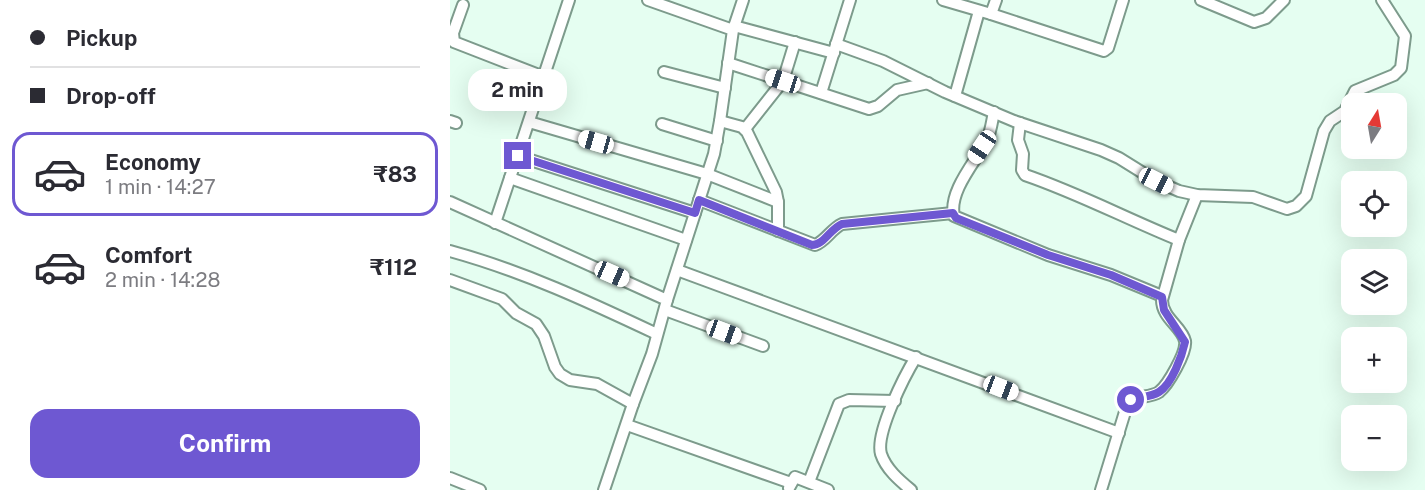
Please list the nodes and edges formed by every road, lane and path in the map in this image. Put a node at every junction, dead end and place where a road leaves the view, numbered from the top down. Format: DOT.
graph roads {
  1 [pos="569,0"];
  2 [pos="648,0"];
  3 [pos="743,0"];
  4 [pos="850,0"];
  5 [pos="943,0"];
  6 [pos="996,0"];
  7 [pos="1123,0"];
  8 [pos="1201,0"];
  9 [pos="1284,0"];
  10 [pos="1382,0"];
  11 [pos="463,6"];
  12 [pos="980,10"];
  13 [pos="991,14"];
  14 [pos="734,28"];
  15 [pos="795,42"];
  16 [pos="835,49"];
  17 [pos="728,63"];
  18 [pos="663,72"];
  19 [pos="544,77"];
  20 [pos="783,81"];
  21 [pos="928,83"];
  22 [pos="725,88"];
  23 [pos="821,93"];
  24 [pos="955,96"];
  25 [pos="994,112"];
  26 [pos="720,121"];
  27 [pos="529,122"];
  28 [pos="1020,123"];
  29 [pos="662,124"];
  30 [pos="745,129"];
  31 [pos="717,141"];
  32 [pos="518,156"];
  33 [pos="707,174"];
  34 [pos="510,178"];
  35 [pos="1197,195"];
  36 [pos="699,200"];
  37 [pos="450,202"];
  38 [pos="778,202"];
  39 [pos="695,213"];
  40 [pos="953,213"];
  41 [pos="495,223"];
  42 [pos="778,231"];
  43 [pos="687,240"];
  44 [pos="1179,240"];
  45 [pos="450,251"];
  46 [pos="677,270"];
  47 [pos="450,280"];
  48 [pos="1162,297"];
  49 [pos="666,305"];
  50 [pos="657,334"];
  51 [pos="763,346"];
  52 [pos="916,357"];
  53 [pos="895,401"];
  54 [pos="633,404"];
  55 [pos="627,425"];
  56 [pos="1119,433"];
  57 [pos="450,478"];
  58 [pos="809,482"];
  59 [pos="789,487"];
  60 [pos="480,490"];
  61 [pos="604,490"];
  62 [pos="828,490"];
  63 [pos="911,490"];
  64 [pos="1102,490"];
  1 -- 19 [label="street"];
  2 -- 14 [label="street"];
  3 -- 14 [label="street"];
  4 -- 16 [label="street"];
  5 -- 12 [label="street"];
  6 -- 13 [label="street"];
  7 -- 13 [label="street"];
  8 -- 9 [label="street"];
  10 -- 35 [label="street"];
  11 -- 19 [label="street"];
  12 -- 13 [label="street"];
  12 -- 24 [label="street"];
  14 -- 15 [label="street"];
  14 -- 17 [label="street"];
  15 -- 16 [label="street"];
  15 -- 20 [label="street"];
  16 -- 21 [label="street"];
  16 -- 23 [label="street"];
  17 -- 20 [label="street"];
  17 -- 22 [label="street"];
  18 -- 22 [label="street"];
  19 -- 27 [label="street"];
  20 -- 23 [label="street"];
  20 -- 30 [label="street"];
  21 -- 23 [label="street"];
  21 -- 24 [label="street"];
  22 -- 26 [label="street"];
  24 -- 25 [label="street"];
  25 -- 28 [label="street"];
  25 -- 40 [label="street"];
  26 -- 30 [label="street"];
  26 -- 31 [label="street"];
  27 -- 32 [label="street"];
  27 -- 33 [label="street"];
  28 -- 35 [label="street"];
  28 -- 44 [label="street"];
  29 -- 31 [label="street"];
  30 -- 38 [label="street"];
  31 -- 33 [label="street"];
  32 -- 34 [label="street"];
  32 -- 39 [label="street"];
  33 -- 36 [label="street"];
  33 -- 38 [label="street"];
  34 -- 41 [label="street"];
  34 -- 43 [label="street"];
  35 -- 44 [label="street"];
  36 -- 39 [label="street"];
  36 -- 42 [label="street"];
  37 -- 41 [label="street"];
  38 -- 42 [label="street"];
  39 -- 43 [label="street"];
  40 -- 42 [label="street"];
  40 -- 48 [label="street"];
  41 -- 49 [label="street"];
  43 -- 46 [label="street"];
  44 -- 48 [label="street"];
  45 -- 50 [label="street"];
  46 -- 49 [label="street"];
  46 -- 52 [label="street"];
  47 -- 54 [label="street"];
  48 -- 56 [label="street"];
  49 -- 50 [label="street"];
  49 -- 51 [label="street"];
  50 -- 54 [label="street"];
  52 -- 53 [label="street"];
  52 -- 56 [label="street"];
  53 -- 58 [label="street"];
  53 -- 63 [label="street"];
  54 -- 55 [label="street"];
  55 -- 59 [label="street"];
  55 -- 61 [label="street"];
  56 -- 64 [label="street"];
  57 -- 60 [label="street"];
  58 -- 59 [label="street"];
  58 -- 62 [label="street"];
}
